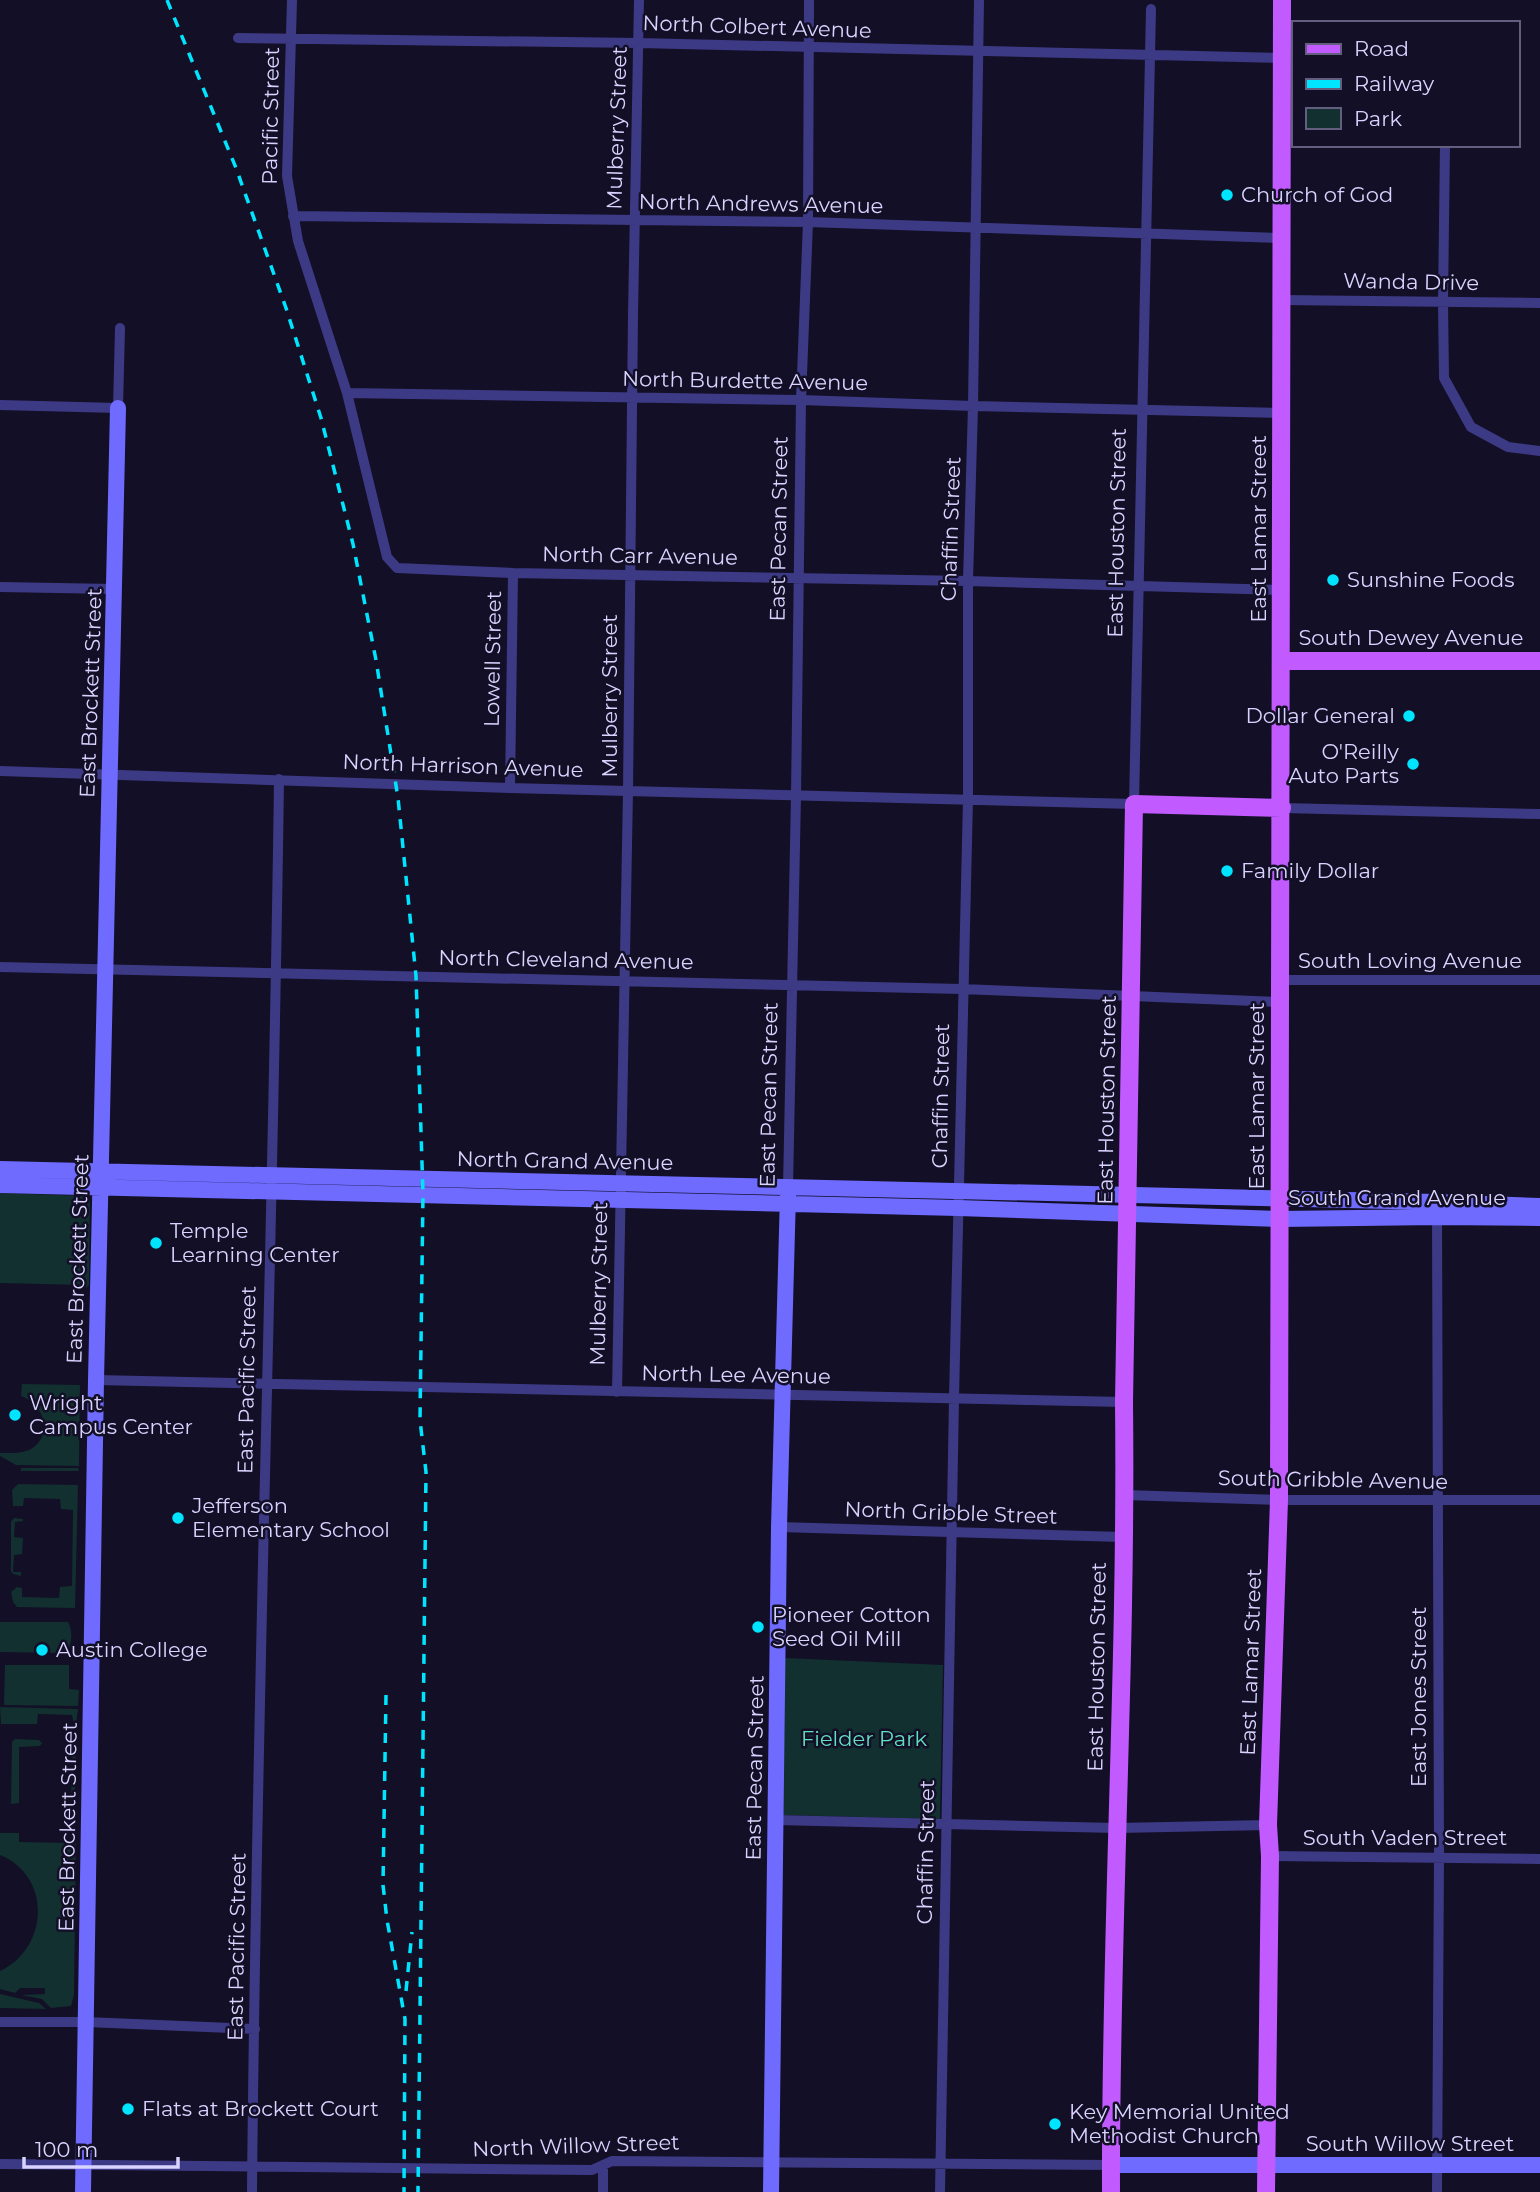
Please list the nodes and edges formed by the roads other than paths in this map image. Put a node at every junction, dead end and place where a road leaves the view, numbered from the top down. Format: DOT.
graph roads {
  1 [pos="292,0"];
  2 [pos="639,0"];
  3 [pos="809,0"];
  4 [pos="979,0"];
  5 [pos="1282,0"];
  6 [pos="1151,9"];
  7 [pos="238,37"];
  8 [pos="291,38"];
  9 [pos="639,43"];
  10 [pos="808,48"];
  11 [pos="978,51"];
  12 [pos="1149,54"];
  13 [pos="1282,58"];
  14 [pos="1445,147"];
  15 [pos="293,216"];
  16 [pos="634,222"];
  17 [pos="808,222"];
  18 [pos="976,229"];
  19 [pos="1146,234"];
  20 [pos="1281,238"];
  21 [pos="1281,300"];
  22 [pos="1443,302"];
  23 [pos="1540,303"];
  24 [pos="120,328"];
  25 [pos="347,393"];
  26 [pos="632,398"];
  27 [pos="801,400"];
  28 [pos="0,405"];
  29 [pos="974,406"];
  30 [pos="118,408"];
  31 [pos="1142,410"];
  32 [pos="1281,413"];
  33 [pos="1540,451"];
  34 [pos="392,565"];
  35 [pos="513,573"];
  36 [pos="630,575"];
  37 [pos="799,579"];
  38 [pos="968,581"];
  39 [pos="0,587"];
  40 [pos="1139,587"];
  41 [pos="114,589"];
  42 [pos="1281,590"];
  43 [pos="1282,661"];
  44 [pos="1540,661"];
  45 [pos="1282,759"];
  46 [pos="0,771"];
  47 [pos="109,774"];
  48 [pos="279,779"];
  49 [pos="510,788"];
  50 [pos="628,791"];
  51 [pos="796,796"];
  52 [pos="968,799"];
  53 [pos="1134,804"];
  54 [pos="1241,807"];
  55 [pos="1282,808"];
  56 [pos="1540,814"];
  57 [pos="0,967"];
  58 [pos="106,968"];
  59 [pos="277,973"];
  60 [pos="1281,980"];
  61 [pos="1540,980"];
  62 [pos="623,981"];
  63 [pos="793,985"];
  64 [pos="962,989"];
  65 [pos="1131,994"];
  66 [pos="1281,1002"];
  67 [pos="0,1169"];
  68 [pos="101,1180"];
  69 [pos="271,1183"];
  70 [pos="0,1185"];
  71 [pos="619,1191"];
  72 [pos="788,1196"];
  73 [pos="1280,1199"];
  74 [pos="1315,1199"];
  75 [pos="958,1200"];
  76 [pos="1129,1204"];
  77 [pos="1540,1206"];
  78 [pos="1437,1209"];
  79 [pos="1540,1218"];
  80 [pos="1280,1219"];
  81 [pos="1315,1219"];
  82 [pos="96,1380"];
  83 [pos="266,1382"];
  84 [pos="617,1392"];
  85 [pos="782,1395"];
  86 [pos="954,1398"];
  87 [pos="1124,1402"];
  88 [pos="1125,1495"];
  89 [pos="1279,1500"];
  90 [pos="1540,1500"];
  91 [pos="1438,1501"];
  92 [pos="779,1527"];
  93 [pos="951,1532"];
  94 [pos="1123,1537"];
  95 [pos="776,1820"];
  96 [pos="945,1824"];
  97 [pos="1268,1825"];
  98 [pos="1116,1828"];
  99 [pos="1270,1856"];
  100 [pos="1439,1858"];
  101 [pos="1540,1858"];
  102 [pos="0,2022"];
  103 [pos="86,2022"];
  104 [pos="255,2029"];
  105 [pos="0,2164"];
  106 [pos="772,2164"];
  107 [pos="941,2164"];
  108 [pos="84,2165"];
  109 [pos="603,2165"];
  110 [pos="1111,2165"];
  111 [pos="1266,2165"];
  112 [pos="1436,2165"];
  113 [pos="1540,2165"];
  114 [pos="253,2168"];
  115 [pos="83,2192"];
  116 [pos="252,2192"];
  117 [pos="603,2192"];
  118 [pos="771,2192"];
  119 [pos="940,2192"];
  120 [pos="1111,2192"];
  121 [pos="1266,2192"];
  122 [pos="1437,2192"];
  1 -- 8 [label="street, Pacific Street"];
  2 -- 9 [label="street, Mulberry Street"];
  3 -- 10 [label="street, East Pecan Street"];
  4 -- 11 [label="street, Chaffin Street"];
  5 -- 13 [label="main road, East Lamar Street"];
  6 -- 12 [label="street, East Houston Street"];
  7 -- 8 [label="street, North Colbert Avenue"];
  8 -- 9 [label="street, North Colbert Avenue"];
  8 -- 15 [label="street, Pacific Street"];
  9 -- 10 [label="street, North Colbert Avenue"];
  9 -- 16 [label="street, Mulberry Street"];
  10 -- 11 [label="street, North Colbert Avenue"];
  10 -- 17 [label="street, East Pecan Street"];
  11 -- 12 [label="street, North Colbert Avenue"];
  11 -- 18 [label="street, Chaffin Street"];
  12 -- 13 [label="street, North Colbert Avenue"];
  12 -- 19 [label="street, East Houston Street"];
  13 -- 20 [label="main road, East Lamar Street"];
  14 -- 22 [label="street"];
  15 -- 16 [label="street, North Andrews Avenue"];
  15 -- 25 [label="street, Pacific Street"];
  16 -- 17 [label="street, North Andrews Avenue"];
  16 -- 26 [label="street, Mulberry Street"];
  17 -- 18 [label="street, North Andrews Avenue"];
  17 -- 27 [label="street, East Pecan Street"];
  18 -- 19 [label="street, North Andrews Avenue"];
  18 -- 29 [label="street, Chaffin Street"];
  19 -- 20 [label="street, North Andrews Avenue"];
  19 -- 31 [label="street, East Houston Street"];
  20 -- 21 [label="main road, East Lamar Street"];
  21 -- 22 [label="street, Wanda Drive"];
  21 -- 32 [label="main road, East Lamar Street"];
  22 -- 23 [label="street, Wanda Drive"];
  22 -- 33 [label="street"];
  24 -- 30 [label="street, East Brockett Street"];
  25 -- 26 [label="street, North Burdette Avenue"];
  25 -- 34 [label="street, Pacific Street"];
  26 -- 27 [label="street, North Burdette Avenue"];
  26 -- 36 [label="street, Mulberry Street"];
  27 -- 29 [label="street, North Burdette Avenue"];
  27 -- 37 [label="street, East Pecan Street"];
  28 -- 30 [label="street"];
  29 -- 31 [label="street, North Burdette Avenue"];
  29 -- 38 [label="street, Chaffin Street"];
  30 -- 41 [label="street, East Brockett Street"];
  31 -- 32 [label="street, North Burdette Avenue"];
  31 -- 40 [label="street, East Houston Street"];
  32 -- 42 [label="main road, East Lamar Street"];
  34 -- 35 [label="street, North Carr Avenue"];
  35 -- 36 [label="street, North Carr Avenue"];
  35 -- 49 [label="street, Lowell Street"];
  36 -- 37 [label="street, North Carr Avenue"];
  36 -- 50 [label="street, Mulberry Street"];
  37 -- 38 [label="street, North Carr Avenue"];
  37 -- 51 [label="street, East Pecan Street"];
  38 -- 40 [label="street, North Carr Avenue"];
  38 -- 52 [label="street, Chaffin Street"];
  39 -- 41 [label="street"];
  40 -- 42 [label="street, North Carr Avenue"];
  40 -- 53 [label="street, East Houston Street"];
  41 -- 47 [label="street, East Brockett Street"];
  42 -- 43 [label="main road, East Lamar Street"];
  43 -- 44 [label="main road, South Dewey Avenue"];
  43 -- 45 [label="main road, East Lamar Street"];
  45 -- 54 [label="main road"];
  45 -- 55 [label="main road, East Lamar Street"];
  46 -- 47 [label="street, North Harrison Avenue"];
  47 -- 48 [label="street, North Harrison Avenue"];
  47 -- 58 [label="street, East Brockett Street"];
  48 -- 49 [label="street, North Harrison Avenue"];
  48 -- 59 [label="street, East Pacific Street"];
  49 -- 50 [label="street, North Harrison Avenue"];
  50 -- 51 [label="street, North Harrison Avenue"];
  50 -- 62 [label="street, Mulberry Street"];
  51 -- 52 [label="street, North Harrison Avenue"];
  51 -- 63 [label="street, East Pecan Street"];
  52 -- 53 [label="street, North Harrison Avenue"];
  52 -- 64 [label="street, Chaffin Street"];
  53 -- 54 [label="main road"];
  53 -- 65 [label="main road, East Houston Street"];
  54 -- 55 [label="main road"];
  55 -- 56 [label="street"];
  55 -- 60 [label="main road, East Lamar Street"];
  57 -- 58 [label="street, North Cleveland Avenue"];
  58 -- 59 [label="street, North Cleveland Avenue"];
  58 -- 68 [label="street, East Brockett Street"];
  59 -- 62 [label="street, North Cleveland Avenue"];
  59 -- 69 [label="street, East Pacific Street"];
  60 -- 61 [label="street, South Loving Avenue"];
  60 -- 66 [label="main road, East Lamar Street"];
  62 -- 63 [label="street, North Cleveland Avenue"];
  62 -- 71 [label="street, Mulberry Street"];
  63 -- 64 [label="street, North Cleveland Avenue"];
  63 -- 72 [label="street, East Pecan Street"];
  64 -- 65 [label="street, North Cleveland Avenue"];
  64 -- 75 [label="street, Chaffin Street"];
  65 -- 66 [label="street, North Cleveland Avenue"];
  65 -- 76 [label="main road, East Houston Street"];
  66 -- 73 [label="main road, East Lamar Street"];
  67 -- 68 [label="street, North Grand Avenue"];
  68 -- 69 [label="street, North Grand Avenue"];
  68 -- 70 [label="street, North Grand Avenue"];
  68 -- 82 [label="street, East Brockett Street"];
  69 -- 71 [label="street, North Grand Avenue"];
  69 -- 83 [label="street, East Pacific Street"];
  71 -- 72 [label="street, North Grand Avenue"];
  71 -- 84 [label="street, Mulberry Street"];
  72 -- 75 [label="street, North Grand Avenue"];
  72 -- 85 [label="street, East Pecan Street"];
  73 -- 74 [label="street, South Grand Avenue"];
  73 -- 76 [label="street, South Grand Avenue"];
  73 -- 80 [label="main road, East Lamar Street"];
  74 -- 78 [label="street, South Grand Avenue"];
  74 -- 81 [label="street"];
  75 -- 76 [label="street, North Grand Avenue"];
  75 -- 86 [label="street, Chaffin Street"];
  76 -- 80 [label="street, South Grand Avenue"];
  76 -- 87 [label="main road, East Houston Street"];
  77 -- 78 [label="street, South Grand Avenue"];
  78 -- 79 [label="street, South Grand Avenue"];
  78 -- 81 [label="street, South Grand Avenue"];
  78 -- 91 [label="street, East Jones Street"];
  80 -- 81 [label="street, South Grand Avenue"];
  80 -- 89 [label="main road, East Lamar Street"];
  82 -- 83 [label="street, North Lee Avenue"];
  82 -- 103 [label="street, East Brockett Street"];
  83 -- 84 [label="street, North Lee Avenue"];
  83 -- 104 [label="street, East Pacific Street"];
  84 -- 85 [label="street, North Lee Avenue"];
  85 -- 86 [label="street, North Lee Avenue"];
  85 -- 92 [label="street, East Pecan Street"];
  86 -- 87 [label="street, North Lee Avenue"];
  86 -- 93 [label="street, Chaffin Street"];
  87 -- 88 [label="main road, East Houston Street"];
  88 -- 89 [label="street, South Gribble Avenue"];
  88 -- 94 [label="main road, East Houston Street"];
  89 -- 91 [label="street, South Gribble Avenue"];
  89 -- 97 [label="main road, East Lamar Street"];
  90 -- 91 [label="street, South Gribble Avenue"];
  91 -- 100 [label="street, East Jones Street"];
  92 -- 93 [label="street, North Gribble Street"];
  92 -- 95 [label="street, East Pecan Street"];
  93 -- 94 [label="street, North Gribble Street"];
  93 -- 96 [label="street, Chaffin Street"];
  94 -- 98 [label="main road, East Houston Street"];
  95 -- 96 [label="street"];
  95 -- 106 [label="street, East Pecan Street"];
  96 -- 98 [label="street"];
  96 -- 107 [label="street, Chaffin Street"];
  97 -- 98 [label="street"];
  97 -- 99 [label="main road, East Lamar Street"];
  98 -- 110 [label="main road, East Houston Street"];
  99 -- 100 [label="street, South Vaden Street"];
  99 -- 111 [label="main road, East Lamar Street"];
  100 -- 101 [label="street, South Vaden Street"];
  100 -- 112 [label="street, East Jones Street"];
  102 -- 103 [label="street"];
  103 -- 104 [label="street"];
  103 -- 108 [label="street, East Brockett Street"];
  104 -- 114 [label="street, East Pacific Street"];
  105 -- 108 [label="street, North Willow Street"];
  106 -- 107 [label="street, North Willow Street"];
  106 -- 109 [label="street, North Willow Street"];
  106 -- 118 [label="street, East Pecan Street"];
  107 -- 110 [label="street, North Willow Street"];
  107 -- 119 [label="street, Chaffin Street"];
  108 -- 114 [label="street, North Willow Street"];
  108 -- 115 [label="street, East Brockett Street"];
  109 -- 114 [label="street, North Willow Street"];
  109 -- 117 [label="street"];
  110 -- 111 [label="street, South Willow Street"];
  110 -- 120 [label="main road, East Houston Street"];
  111 -- 112 [label="street, South Willow Street"];
  111 -- 121 [label="main road, East Lamar Street"];
  112 -- 113 [label="street, South Willow Street"];
  112 -- 122 [label="street, East Jones Street"];
  114 -- 116 [label="street, East Pacific Street"];
}
